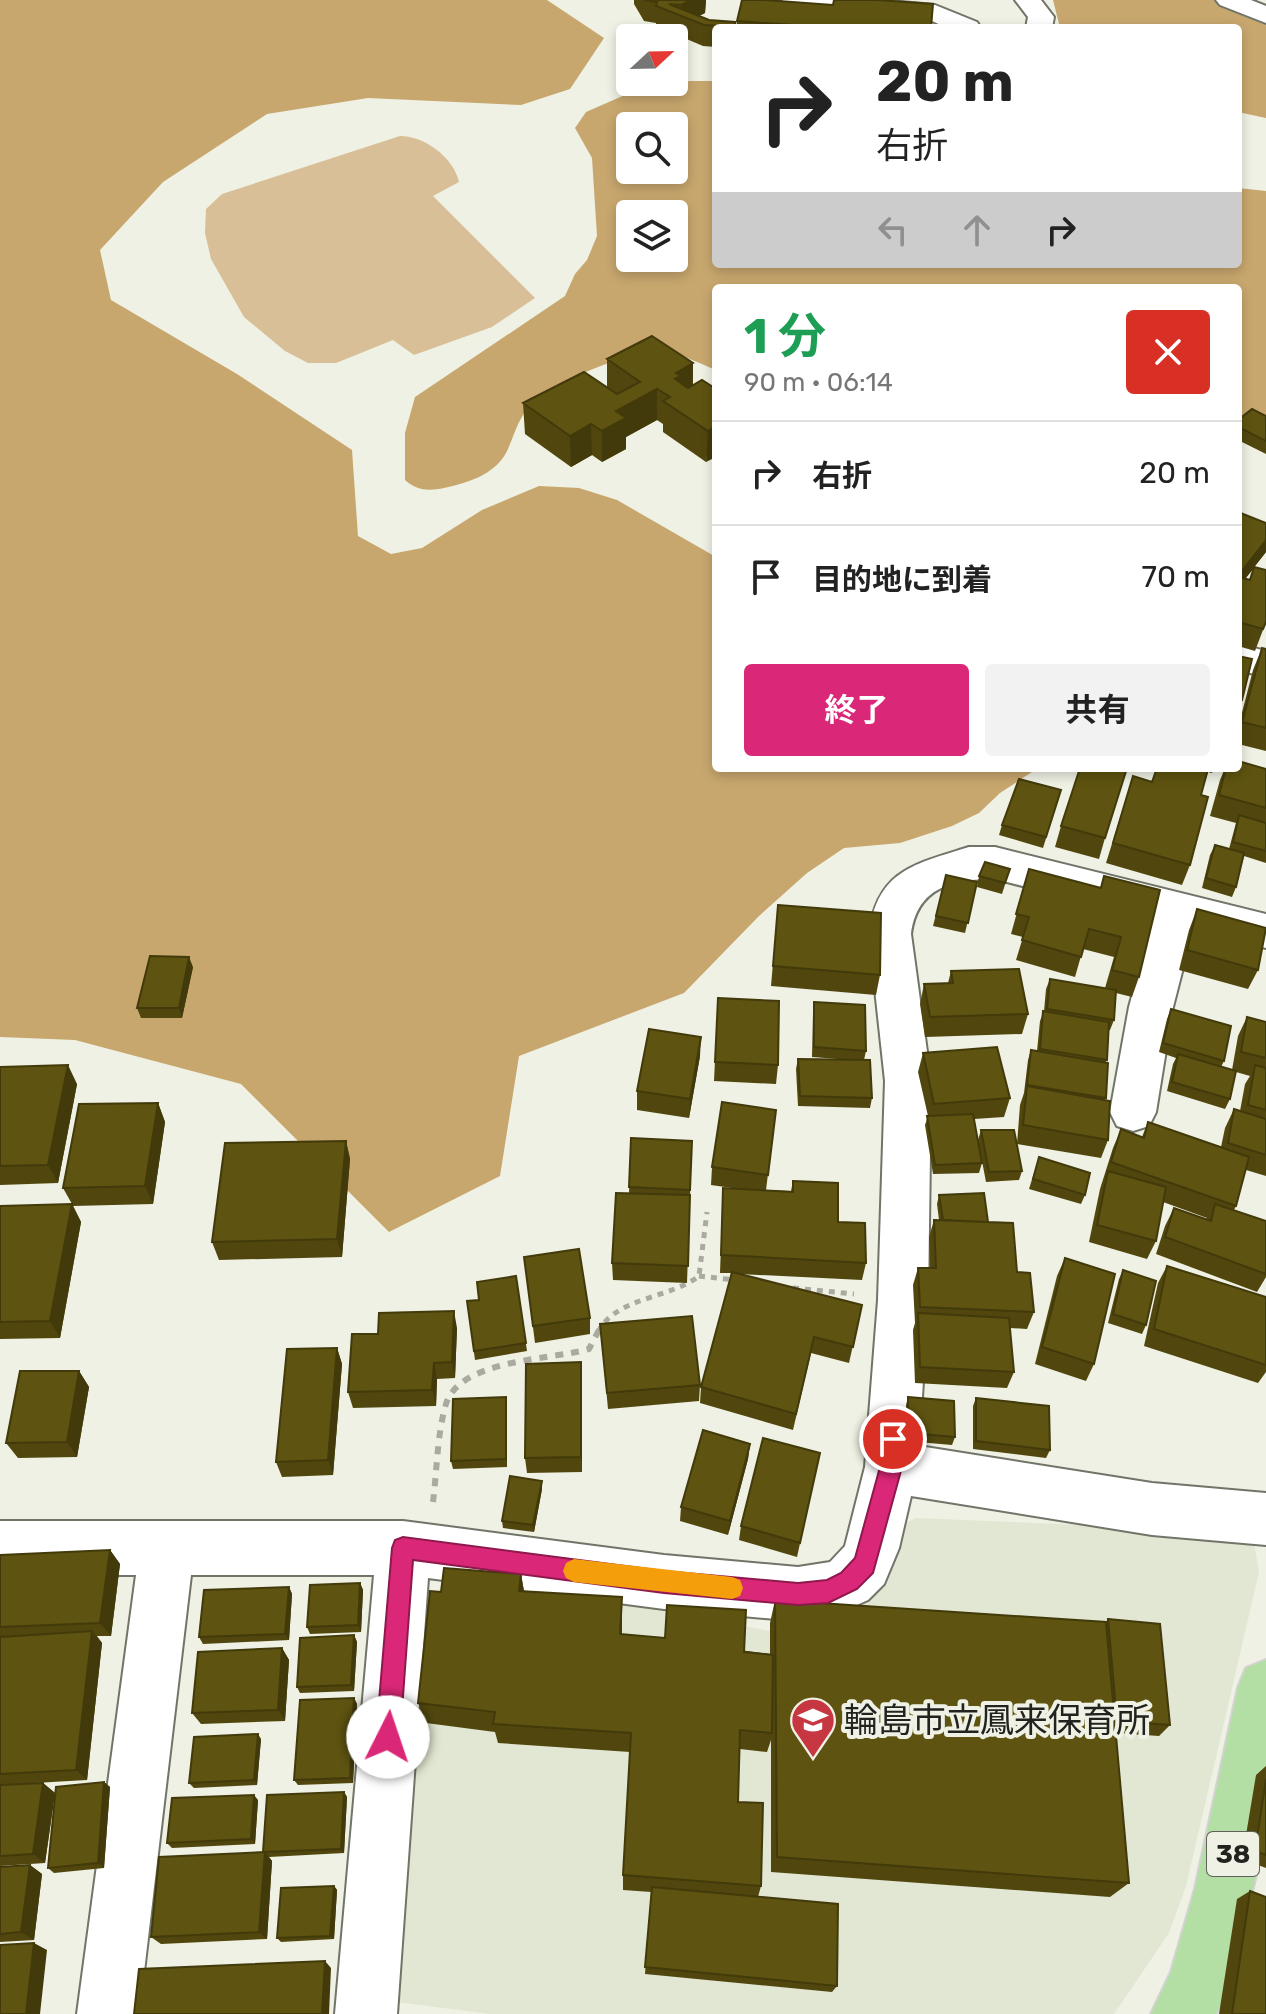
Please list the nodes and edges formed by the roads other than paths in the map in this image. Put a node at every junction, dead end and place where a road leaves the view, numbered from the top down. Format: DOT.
graph roads {
  1 [pos="795,0"];
  2 [pos="1028,0"];
  3 [pos="1229,0"];
  4 [pos="1266,15"];
  5 [pos="959,24"];
  6 [pos="1040,24"];
  7 [pos="1242,658"];
  8 [pos="1266,664"];
  9 [pos="1177,908"];
  10 [pos="1266,931"];
  11 [pos="1133,1112"];
  12 [pos="891,1467"];
  13 [pos="1266,1519"];
  14 [pos="0,1548"];
  15 [pos="167,1548"];
  16 [pos="415,1550"];
  17 [pos="1266,1688"];
  18 [pos="108,2014"];
  19 [pos="366,2014"];
  20 [pos="1182,2014"];
  1 -- 5 [label="street"];
  2 -- 6 [label="street"];
  3 -- 4 [label="street"];
  7 -- 8 [label="street"];
  9 -- 10 [label="street"];
  9 -- 11 [label="street"];
  9 -- 12 [label="street"];
  12 -- 13 [label="street"];
  12 -- 16 [label="street"];
  14 -- 15 [label="street"];
  15 -- 16 [label="street"];
  15 -- 18 [label="street"];
  16 -- 19 [label="street"];
  17 -- 20 [label="main road, 38"];
}
